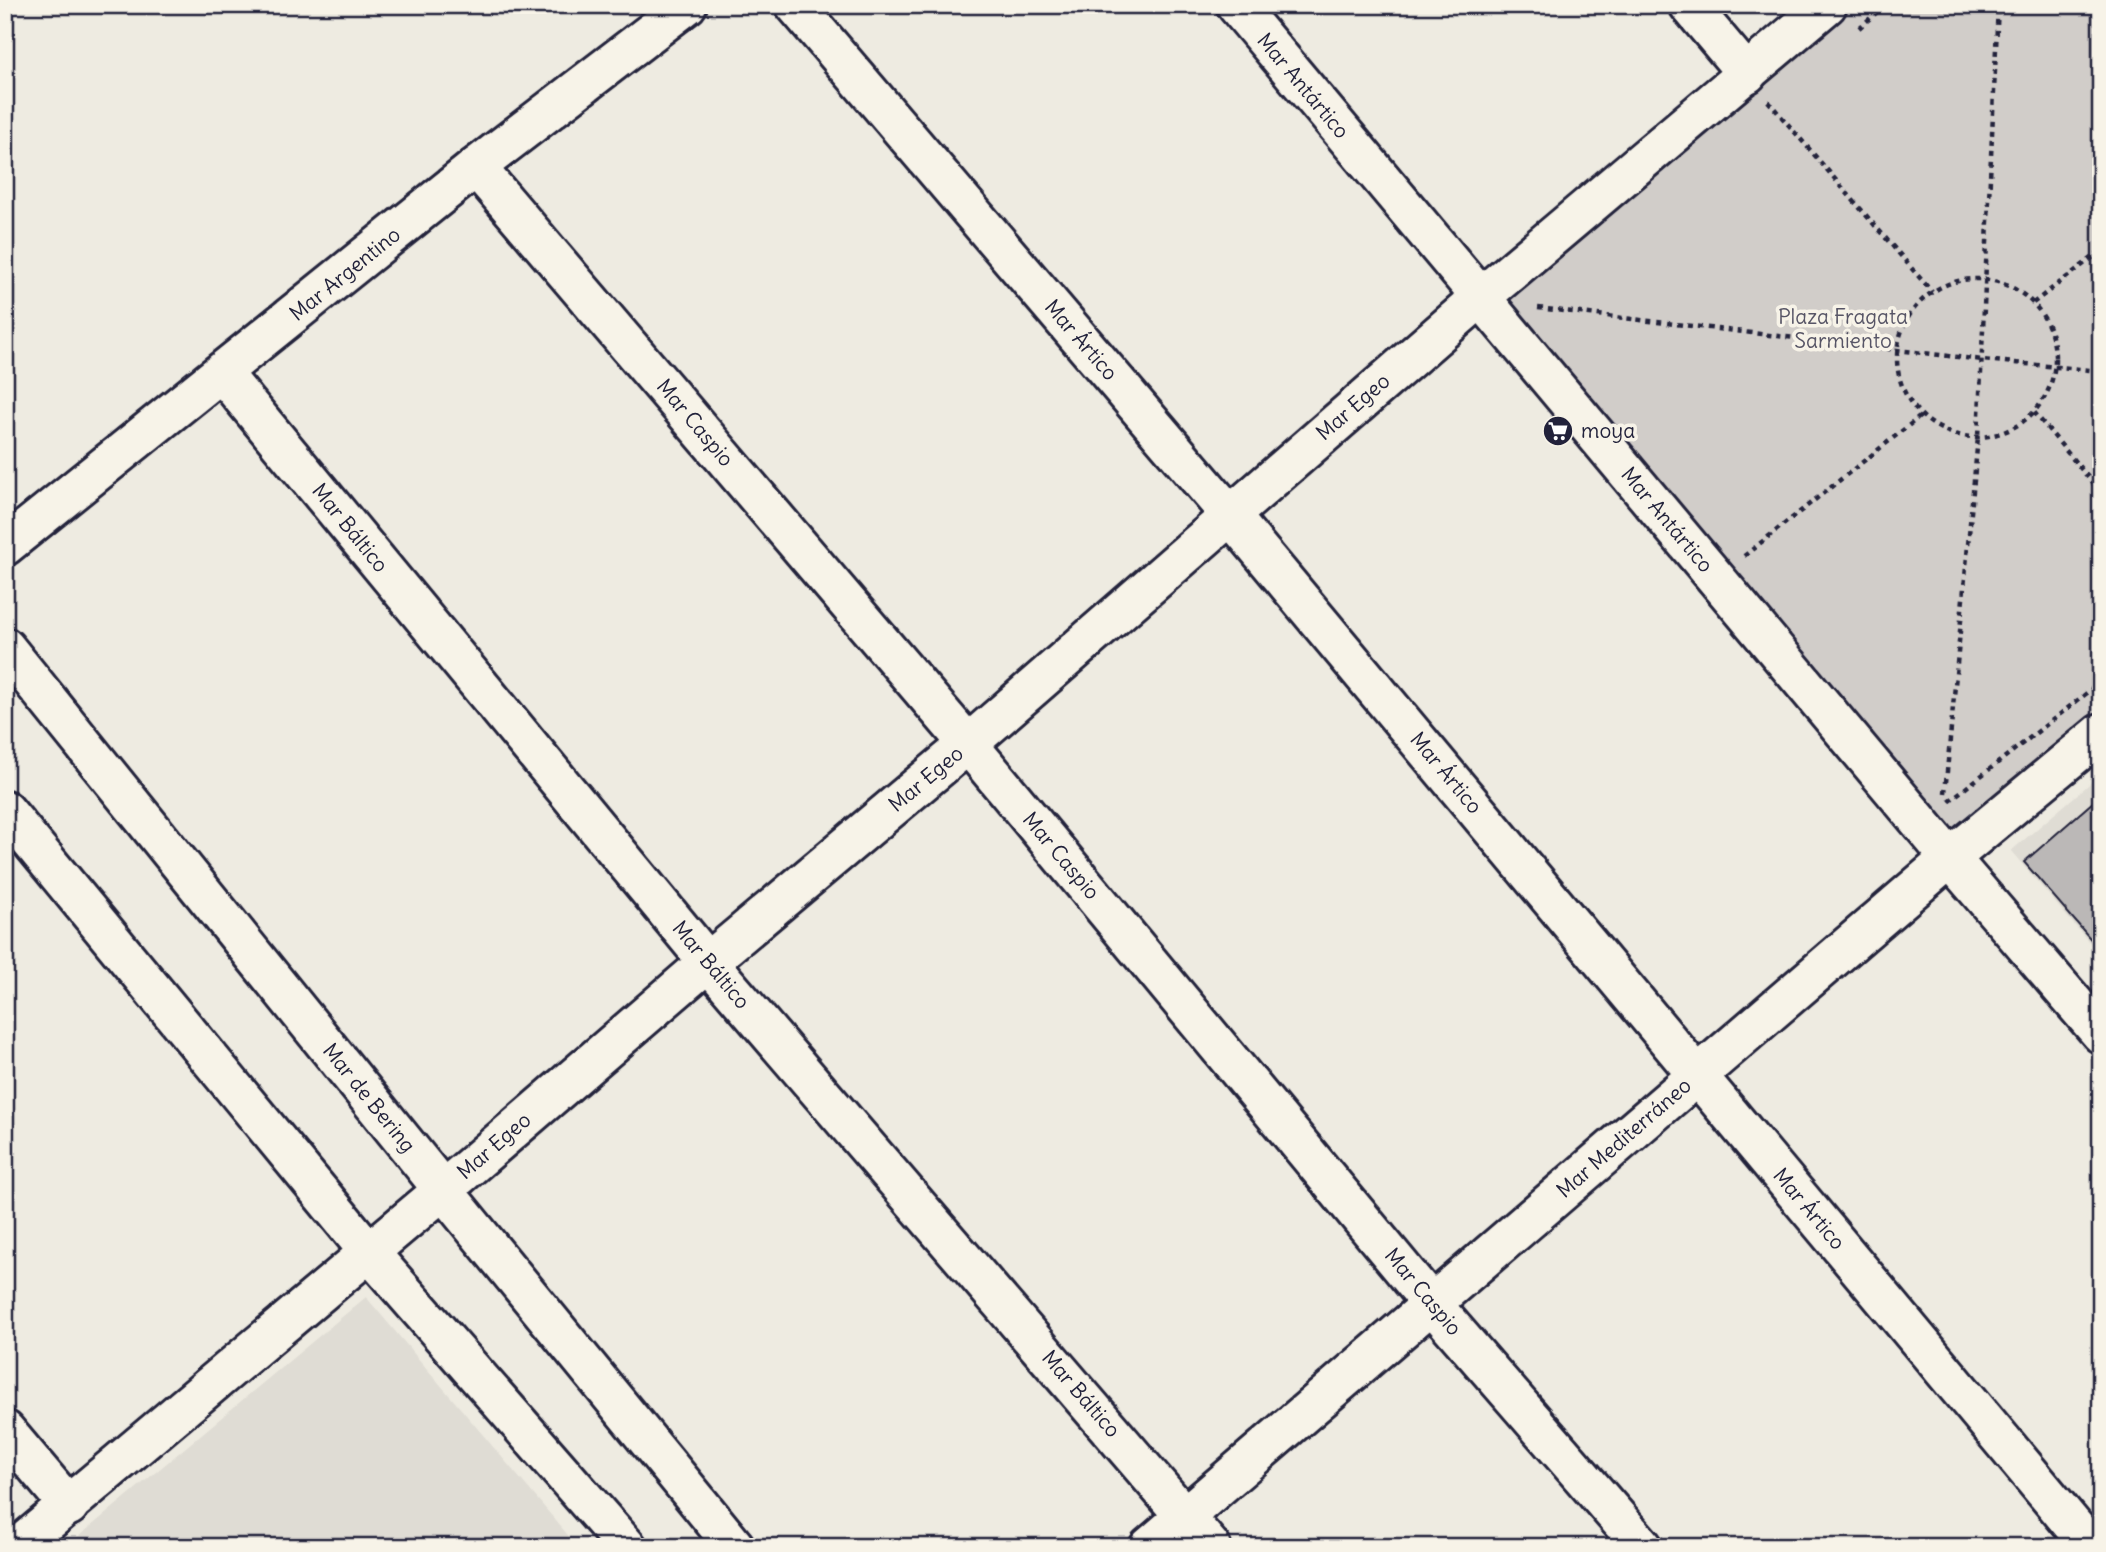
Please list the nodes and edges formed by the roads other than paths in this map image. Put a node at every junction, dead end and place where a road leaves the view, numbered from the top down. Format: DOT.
graph roads {
  1 [pos="687,5"];
  2 [pos="795,5"];
  3 [pos="1236,5"];
  4 [pos="1689,5"];
  5 [pos="1827,5"];
  6 [pos="1747,74"];
  7 [pos="477,167"];
  8 [pos="1480,297"];
  9 [pos="222,373"];
  10 [pos="1230,514"];
  11 [pos="5,546"];
  12 [pos="5,647"];
  13 [pos="2101,733"];
  14 [pos="968,744"];
  15 [pos="5,810"];
  16 [pos="1950,858"];
  17 [pos="708,962"];
  18 [pos="2101,1034"];
  19 [pos="1697,1075"];
  20 [pos="443,1190"];
  21 [pos="369,1252"];
  22 [pos="1431,1303"];
  23 [pos="5,1430"];
  24 [pos="69,1506"];
  25 [pos="1185,1516"];
  26 [pos="18,1547"];
  27 [pos="627,1547"];
  28 [pos="735,1547"];
  29 [pos="1149,1547"];
  30 [pos="1211,1547"];
  31 [pos="1643,1547"];
  32 [pos="2091,1547"];
  1 -- 7 [label="street, Mar Argentino"];
  2 -- 10 [label="street, Mar Ártico"];
  3 -- 8 [label="street, Mar Antártico"];
  4 -- 6 [label="street"];
  5 -- 6 [label="street, Mar Egeo"];
  6 -- 8 [label="street, Mar Egeo"];
  7 -- 9 [label="street, Mar Argentino"];
  7 -- 14 [label="street, Mar Caspio"];
  8 -- 10 [label="street, Mar Egeo"];
  8 -- 16 [label="street, Mar Antártico"];
  9 -- 11 [label="street, Mar Argentino"];
  9 -- 17 [label="street, Mar Báltico"];
  10 -- 14 [label="street, Mar Egeo"];
  10 -- 19 [label="street, Mar Ártico"];
  12 -- 20 [label="street, Mar de Bering"];
  13 -- 16 [label="street, Mar Mediterráneo"];
  14 -- 17 [label="street, Mar Egeo"];
  14 -- 22 [label="street, Mar Caspio"];
  15 -- 21 [label="street"];
  16 -- 18 [label="street, Mar Antártico"];
  16 -- 19 [label="street, Mar Mediterráneo"];
  17 -- 20 [label="street, Mar Egeo"];
  17 -- 25 [label="street, Mar Báltico"];
  19 -- 22 [label="street, Mar Mediterráneo"];
  19 -- 32 [label="street, Mar Ártico"];
  20 -- 21 [label="street, Mar Egeo"];
  20 -- 28 [label="street, Mar de Bering"];
  21 -- 24 [label="street, Mar Egeo"];
  21 -- 27 [label="street"];
  22 -- 25 [label="street, Mar Mediterráneo"];
  22 -- 31 [label="street, Mar Caspio"];
  23 -- 24 [label="street"];
  24 -- 26 [label="street, Mar Egeo"];
  25 -- 29 [label="street, Mar Mediterráneo"];
  25 -- 30 [label="street, Mar Báltico"];
}
